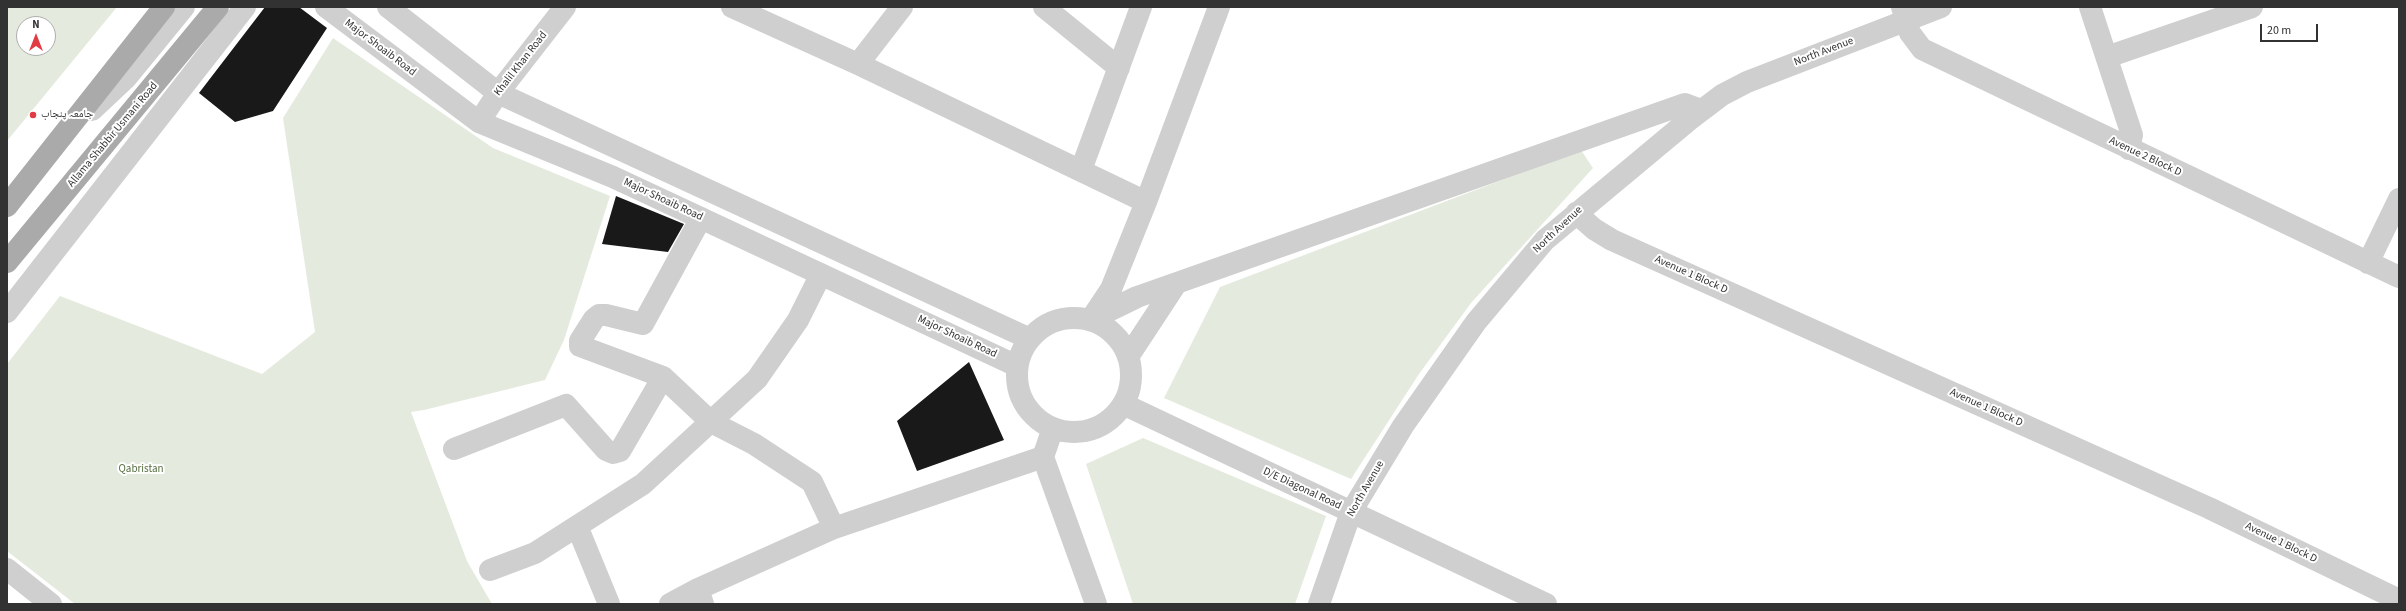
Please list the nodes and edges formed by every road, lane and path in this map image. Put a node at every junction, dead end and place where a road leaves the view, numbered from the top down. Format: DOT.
graph roads {
  1 [pos="164,7"];
  2 [pos="184,7"];
  3 [pos="218,7"];
  4 [pos="245,7"];
  5 [pos="326,7"];
  6 [pos="388,7"];
  7 [pos="565,7"];
  8 [pos="732,7"];
  9 [pos="902,7"];
  10 [pos="1044,7"];
  11 [pos="1141,7"];
  12 [pos="1219,7"];
  13 [pos="1941,7"];
  14 [pos="2090,7"];
  15 [pos="2252,7"];
  16 [pos="1904,13"];
  17 [pos="770,14"];
  18 [pos="2107,57"];
  19 [pos="858,64"];
  20 [pos="1119,68"];
  21 [pos="498,93"];
  22 [pos="1702,110"];
  23 [pos="479,122"];
  24 [pos="58,140"];
  25 [pos="2128,150"];
  26 [pos="1081,170"];
  27 [pos="2399,199"];
  28 [pos="1146,202"];
  29 [pos="7,206"];
  30 [pos="1576,213"];
  31 [pos="701,218"];
  32 [pos="7,262"];
  33 [pos="2368,263"];
  34 [pos="821,274"];
  35 [pos="2399,277"];
  36 [pos="1176,284"];
  37 [pos="7,312"];
  38 [pos="1090,320"];
  39 [pos="1030,339"];
  40 [pos="1128,357"];
  41 [pos="1018,366"];
  42 [pos="663,377"];
  43 [pos="1123,404"];
  44 [pos="710,422"];
  45 [pos="1053,428"];
  46 [pos="454,449"];
  47 [pos="1043,457"];
  48 [pos="1351,512"];
  49 [pos="577,526"];
  50 [pos="834,528"];
  51 [pos="7,569"];
  52 [pos="490,570"];
  53 [pos="701,597"];
  54 [pos="2399,600"];
  55 [pos="51,604"];
  56 [pos="609,604"];
  57 [pos="670,604"];
  58 [pos="1096,604"];
  59 [pos="1319,604"];
  60 [pos="1546,604"];
  1 -- 24 [label="main road"];
  2 -- 24 [label="street"];
  3 -- 32 [label="main road, Allama Shabbir Usmani Road"];
  4 -- 37 [label="street"];
  5 -- 23 [label="street, Major Shoaib Road"];
  6 -- 21 [label="street"];
  7 -- 21 [label="street, Khalil Khan Road"];
  8 -- 17 [label="street"];
  9 -- 19 [label="street"];
  10 -- 20 [label="street"];
  11 -- 20 [label="street"];
  12 -- 28 [label="street"];
  13 -- 16 [label="street, North Avenue"];
  14 -- 18 [label="street"];
  15 -- 18 [label="street"];
  16 -- 22 [label="street, North Avenue"];
  16 -- 25 [label="street, Avenue 2 Block D"];
  17 -- 19 [label="street"];
  18 -- 25 [label="street"];
  19 -- 26 [label="street"];
  20 -- 26 [label="street"];
  21 -- 23 [label="street, Khalil Khan Road"];
  21 -- 39 [label="street"];
  22 -- 30 [label="street, North Avenue"];
  22 -- 36 [label="street"];
  23 -- 31 [label="street, Major Shoaib Road"];
  24 -- 29 [label="main road"];
  25 -- 33 [label="street, Avenue 2 Block D"];
  26 -- 28 [label="street"];
  27 -- 33 [label="street"];
  28 -- 38 [label="street"];
  30 -- 48 [label="street, North Avenue"];
  30 -- 54 [label="street, Avenue 1 Block D"];
  31 -- 34 [label="street, Major Shoaib Road"];
  31 -- 42 [label="street"];
  33 -- 35 [label="street, Avenue 2 Block D"];
  34 -- 41 [label="street, Major Shoaib Road"];
  34 -- 44 [label="street"];
  36 -- 38 [label="street"];
  36 -- 40 [label="street"];
  38 -- 39 [label="street"];
  38 -- 40 [label="street"];
  39 -- 41 [label="street"];
  40 -- 43 [label="street"];
  41 -- 45 [label="street"];
  42 -- 44 [label="street"];
  42 -- 46 [label="street"];
  43 -- 45 [label="street"];
  43 -- 48 [label="street, D/E Diagonal Road"];
  44 -- 49 [label="street"];
  44 -- 50 [label="street"];
  45 -- 47 [label="street"];
  47 -- 50 [label="street"];
  47 -- 58 [label="street"];
  48 -- 59 [label="street, North Avenue"];
  48 -- 60 [label="street, D/E Diagonal Road"];
  49 -- 52 [label="street"];
  49 -- 56 [label="street"];
  50 -- 53 [label="street"];
  51 -- 55 [label="street"];
  53 -- 57 [label="street"];
}
